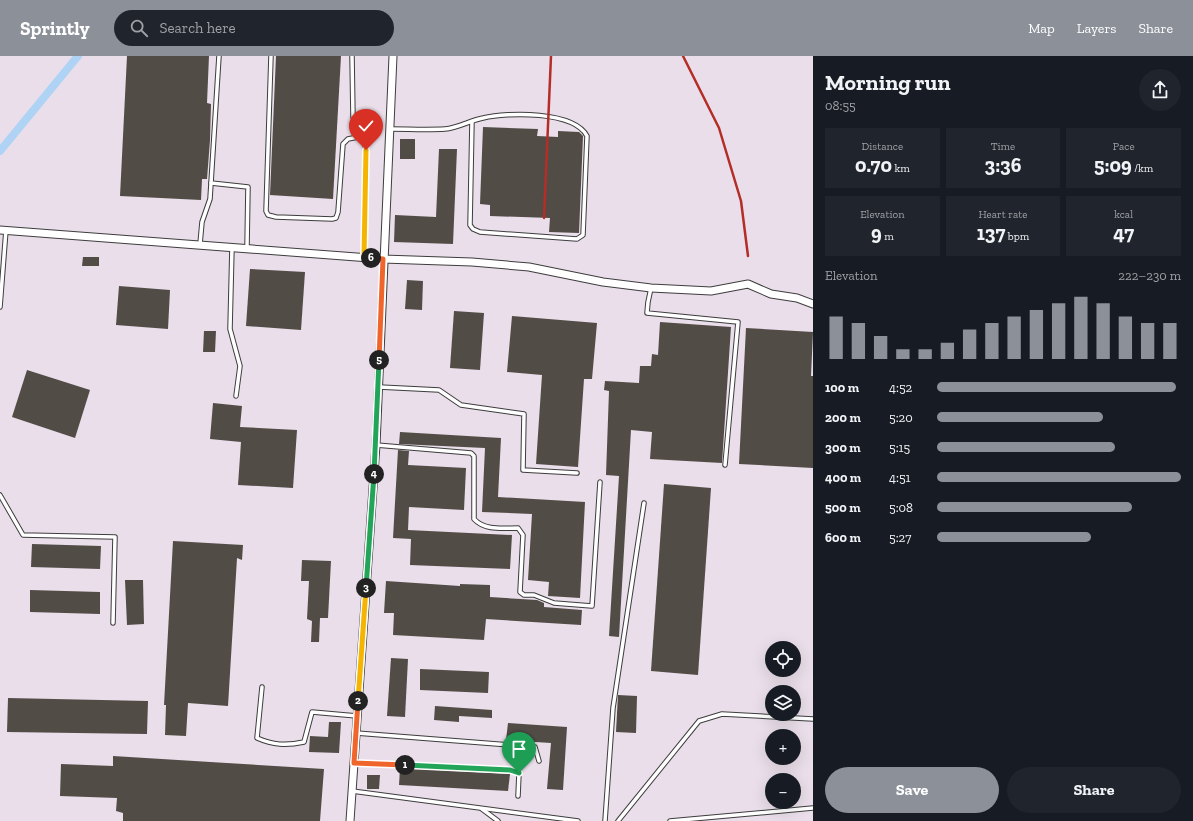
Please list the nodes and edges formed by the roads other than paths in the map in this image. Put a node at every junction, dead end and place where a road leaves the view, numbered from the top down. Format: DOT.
graph roads {
  1 [pos="219,56"];
  2 [pos="271,56"];
  3 [pos="352,56"];
  4 [pos="393,56"];
  5 [pos="472,121"];
  6 [pos="390,129"];
  7 [pos="363,136"];
  8 [pos="211,183"];
  9 [pos="3,230"];
  10 [pos="200,244"];
  11 [pos="232,246"];
  12 [pos="247,247"];
  13 [pos="364,257"];
  14 [pos="383,259"];
  15 [pos="651,288"];
  16 [pos="813,304"];
  17 [pos="0,307"];
  18 [pos="378,387"];
  19 [pos="236,396"];
  20 [pos="376,445"];
  21 [pos="726,465"];
  22 [pos="577,473"];
  23 [pos="600,482"];
  24 [pos="0,495"];
  25 [pos="644,503"];
  26 [pos="113,623"];
  27 [pos="262,687"];
  28 [pos="357,716"];
  29 [pos="813,719"];
  30 [pos="356,733"];
  31 [pos="539,761"];
  32 [pos="354,763"];
  33 [pos="352,791"];
  34 [pos="518,796"];
  35 [pos="481,808"];
  36 [pos="813,808"];
  37 [pos="565,820"];
  38 [pos="350,821"];
  39 [pos="498,821"];
  40 [pos="578,821"];
  41 [pos="605,821"];
  42 [pos="618,821"];
  43 [pos="670,821"];
  1 -- 8 [label="lane"];
  2 -- 7 [label="lane"];
  3 -- 7 [label="lane"];
  4 -- 6 [label="street"];
  5 -- 5 [label="lane"];
  5 -- 6 [label="lane"];
  6 -- 14 [label="street"];
  7 -- 13 [label="lane"];
  8 -- 10 [label="lane"];
  8 -- 12 [label="lane"];
  9 -- 10 [label="street"];
  9 -- 17 [label="lane"];
  10 -- 11 [label="street"];
  11 -- 12 [label="street"];
  11 -- 19 [label="lane"];
  12 -- 13 [label="street"];
  13 -- 14 [label="street"];
  14 -- 15 [label="street"];
  14 -- 18 [label="street"];
  15 -- 16 [label="street"];
  15 -- 21 [label="lane"];
  18 -- 20 [label="street"];
  18 -- 22 [label="lane"];
  20 -- 23 [label="lane"];
  20 -- 28 [label="street"];
  24 -- 26 [label="lane"];
  25 -- 41 [label="lane"];
  27 -- 28 [label="lane"];
  28 -- 30 [label="street"];
  29 -- 42 [label="lane"];
  30 -- 31 [label="lane"];
  30 -- 32 [label="street"];
  32 -- 33 [label="street"];
  32 -- 34 [label="lane"];
  33 -- 35 [label="lane"];
  33 -- 38 [label="street"];
  35 -- 37 [label="lane"];
  35 -- 39 [label="lane"];
  36 -- 43 [label="lane"];
  37 -- 40 [label="lane"];
}
